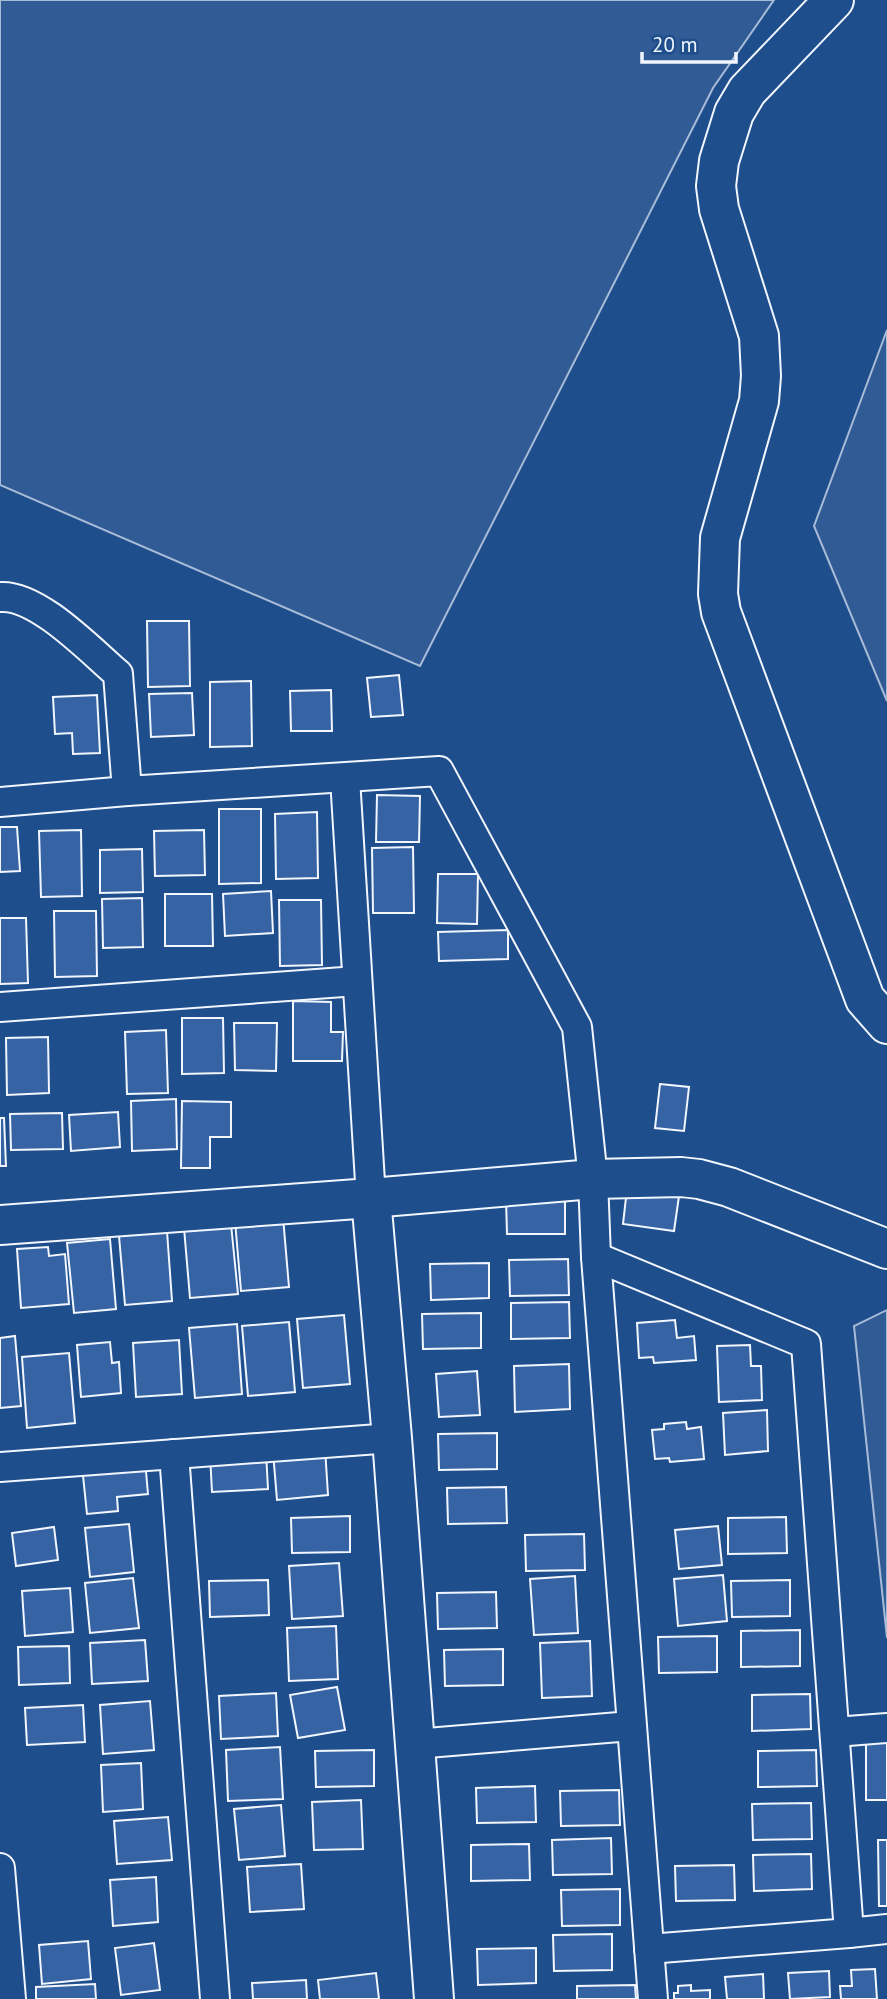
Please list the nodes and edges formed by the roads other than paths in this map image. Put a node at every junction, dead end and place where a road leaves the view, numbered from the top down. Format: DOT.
graph roads {
  1 [pos="834,0"];
  2 [pos="0,597"];
  3 [pos="345,778"];
  4 [pos="127,791"];
  5 [pos="0,802"];
  6 [pos="357,981"];
  7 [pos="0,1007"];
  8 [pos="887,1024"];
  9 [pos="593,1179"];
  10 [pos="371,1198"];
  11 [pos="0,1225"];
  12 [pos="887,1249"];
  13 [pos="596,1257"];
  14 [pos="392,1438"];
  15 [pos="174,1454"];
  16 [pos="0,1467"];
  17 [pos="631,1726"];
  18 [pos="887,1728"];
  19 [pos="835,1732"];
  20 [pos="415,1744"];
  21 [pos="0,1868"];
  22 [pos="0,1874"];
  23 [pos="887,1929"];
  24 [pos="849,1933"];
  25 [pos="649,1948"];
  26 [pos="10,1999"];
  27 [pos="215,1999"];
  28 [pos="434,1999"];
  29 [pos="653,1999"];
  1 -- 8 [label="street"];
  2 -- 4 [label="street"];
  3 -- 4 [label="street"];
  3 -- 6 [label="street"];
  3 -- 9 [label="street"];
  4 -- 5 [label="street"];
  6 -- 7 [label="street"];
  6 -- 10 [label="street"];
  9 -- 10 [label="street"];
  9 -- 12 [label="street"];
  9 -- 13 [label="street"];
  10 -- 11 [label="street"];
  10 -- 14 [label="street"];
  13 -- 17 [label="street"];
  13 -- 19 [label="street"];
  14 -- 15 [label="street"];
  14 -- 20 [label="street"];
  15 -- 16 [label="street"];
  15 -- 27 [label="street"];
  17 -- 20 [label="street"];
  17 -- 25 [label="street"];
  18 -- 19 [label="street"];
  19 -- 24 [label="street"];
  20 -- 28 [label="street"];
  21 -- 22 [label="street"];
  22 -- 26 [label="street"];
  23 -- 24 [label="street"];
  24 -- 25 [label="street"];
  25 -- 29 [label="street"];
}
